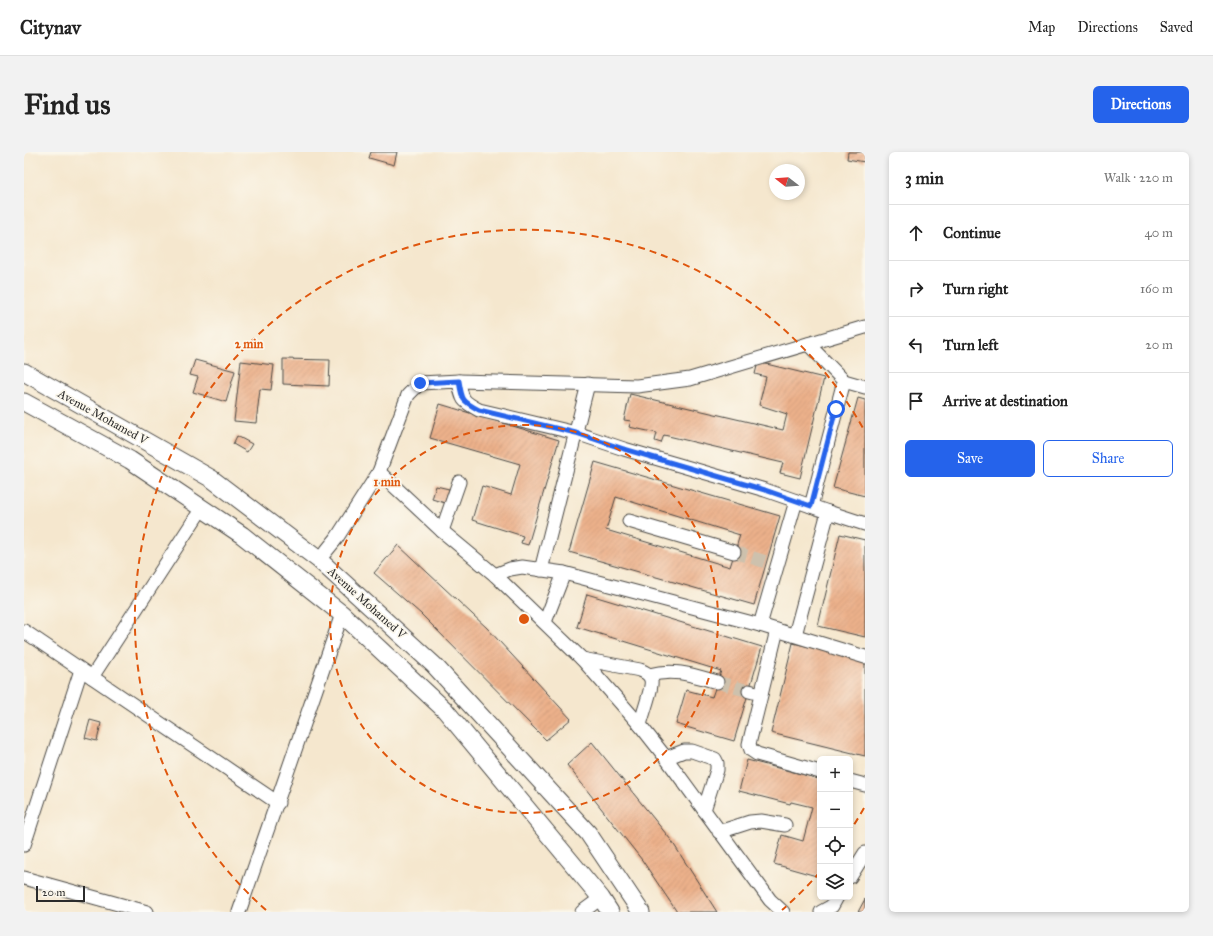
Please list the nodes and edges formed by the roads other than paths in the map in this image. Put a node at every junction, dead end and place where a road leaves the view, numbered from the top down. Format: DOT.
graph roads {
  1 [pos="865,327"];
  2 [pos="808,344"];
  3 [pos="24,372"];
  4 [pos="459,381"];
  5 [pos="844,382"];
  6 [pos="588,384"];
  7 [pos="865,387"];
  8 [pos="24,402"];
  9 [pos="576,433"];
  10 [pos="379,472"];
  11 [pos="459,482"];
  12 [pos="796,501"];
  13 [pos="811,506"];
  14 [pos="202,508"];
  15 [pos="828,512"];
  16 [pos="629,521"];
  17 [pos="865,524"];
  18 [pos="442,531"];
  19 [pos="734,552"];
  20 [pos="319,560"];
  21 [pos="541,570"];
  22 [pos="564,574"];
  23 [pos="495,575"];
  24 [pos="342,614"];
  25 [pos="544,622"];
  26 [pos="760,625"];
  27 [pos="777,630"];
  28 [pos="24,631"];
  29 [pos="795,635"];
  30 [pos="865,657"];
  31 [pos="582,660"];
  32 [pos="81,670"];
  33 [pos="649,676"];
  34 [pos="92,677"];
  35 [pos="717,682"];
  36 [pos="640,725"];
  37 [pos="666,758"];
  38 [pos="817,771"];
  39 [pos="853,782"];
  40 [pos="865,785"];
  41 [pos="278,803"];
  42 [pos="704,810"];
  43 [pos="784,826"];
  44 [pos="719,832"];
  45 [pos="24,846"];
  46 [pos="865,852"];
  47 [pos="853,872"];
  48 [pos="24,878"];
  49 [pos="835,900"];
  50 [pos="605,905"];
  51 [pos="147,912"];
  52 [pos="239,912"];
  53 [pos="582,912"];
  54 [pos="641,912"];
  55 [pos="783,912"];
  56 [pos="821,912"];
  1 -- 2 [label="street"];
  2 -- 5 [label="street"];
  2 -- 6 [label="street"];
  3 -- 20 [label="street, Avenue Mohamed V"];
  4 -- 6 [label="street"];
  4 -- 9 [label="street"];
  4 -- 10 [label="street"];
  5 -- 7 [label="street"];
  5 -- 13 [label="street"];
  6 -- 9 [label="street"];
  8 -- 14 [label="street, Avenue Mohamed V"];
  9 -- 12 [label="street"];
  9 -- 21 [label="street"];
  10 -- 18 [label="street"];
  10 -- 20 [label="street"];
  11 -- 18 [label="street"];
  12 -- 13 [label="street"];
  12 -- 26 [label="street"];
  13 -- 15 [label="street"];
  14 -- 24 [label="street, Avenue Mohamed V"];
  14 -- 34 [label="street"];
  15 -- 17 [label="street"];
  15 -- 29 [label="street"];
  16 -- 19 [label="street"];
  18 -- 23 [label="street"];
  20 -- 54 [label="street, Avenue Mohamed V"];
  21 -- 22 [label="street"];
  21 -- 23 [label="street"];
  22 -- 25 [label="street"];
  22 -- 26 [label="street"];
  23 -- 25 [label="street"];
  24 -- 41 [label="street"];
  24 -- 50 [label="street, Avenue Mohamed V"];
  25 -- 31 [label="street"];
  26 -- 27 [label="street"];
  27 -- 29 [label="street"];
  27 -- 38 [label="street"];
  28 -- 32 [label="street"];
  29 -- 30 [label="street"];
  31 -- 33 [label="street"];
  31 -- 36 [label="street"];
  32 -- 34 [label="street"];
  32 -- 45 [label="street"];
  33 -- 35 [label="street"];
  33 -- 36 [label="street"];
  34 -- 41 [label="street"];
  36 -- 37 [label="street"];
  37 -- 42 [label="street"];
  37 -- 42 [label="street"];
  39 -- 40 [label="street"];
  41 -- 52 [label="street"];
  42 -- 44 [label="street"];
  43 -- 44 [label="street"];
  44 -- 55 [label="street"];
  46 -- 47 [label="street"];
  48 -- 51 [label="street"];
  49 -- 56 [label="street"];
  50 -- 53 [label="street"];
}
